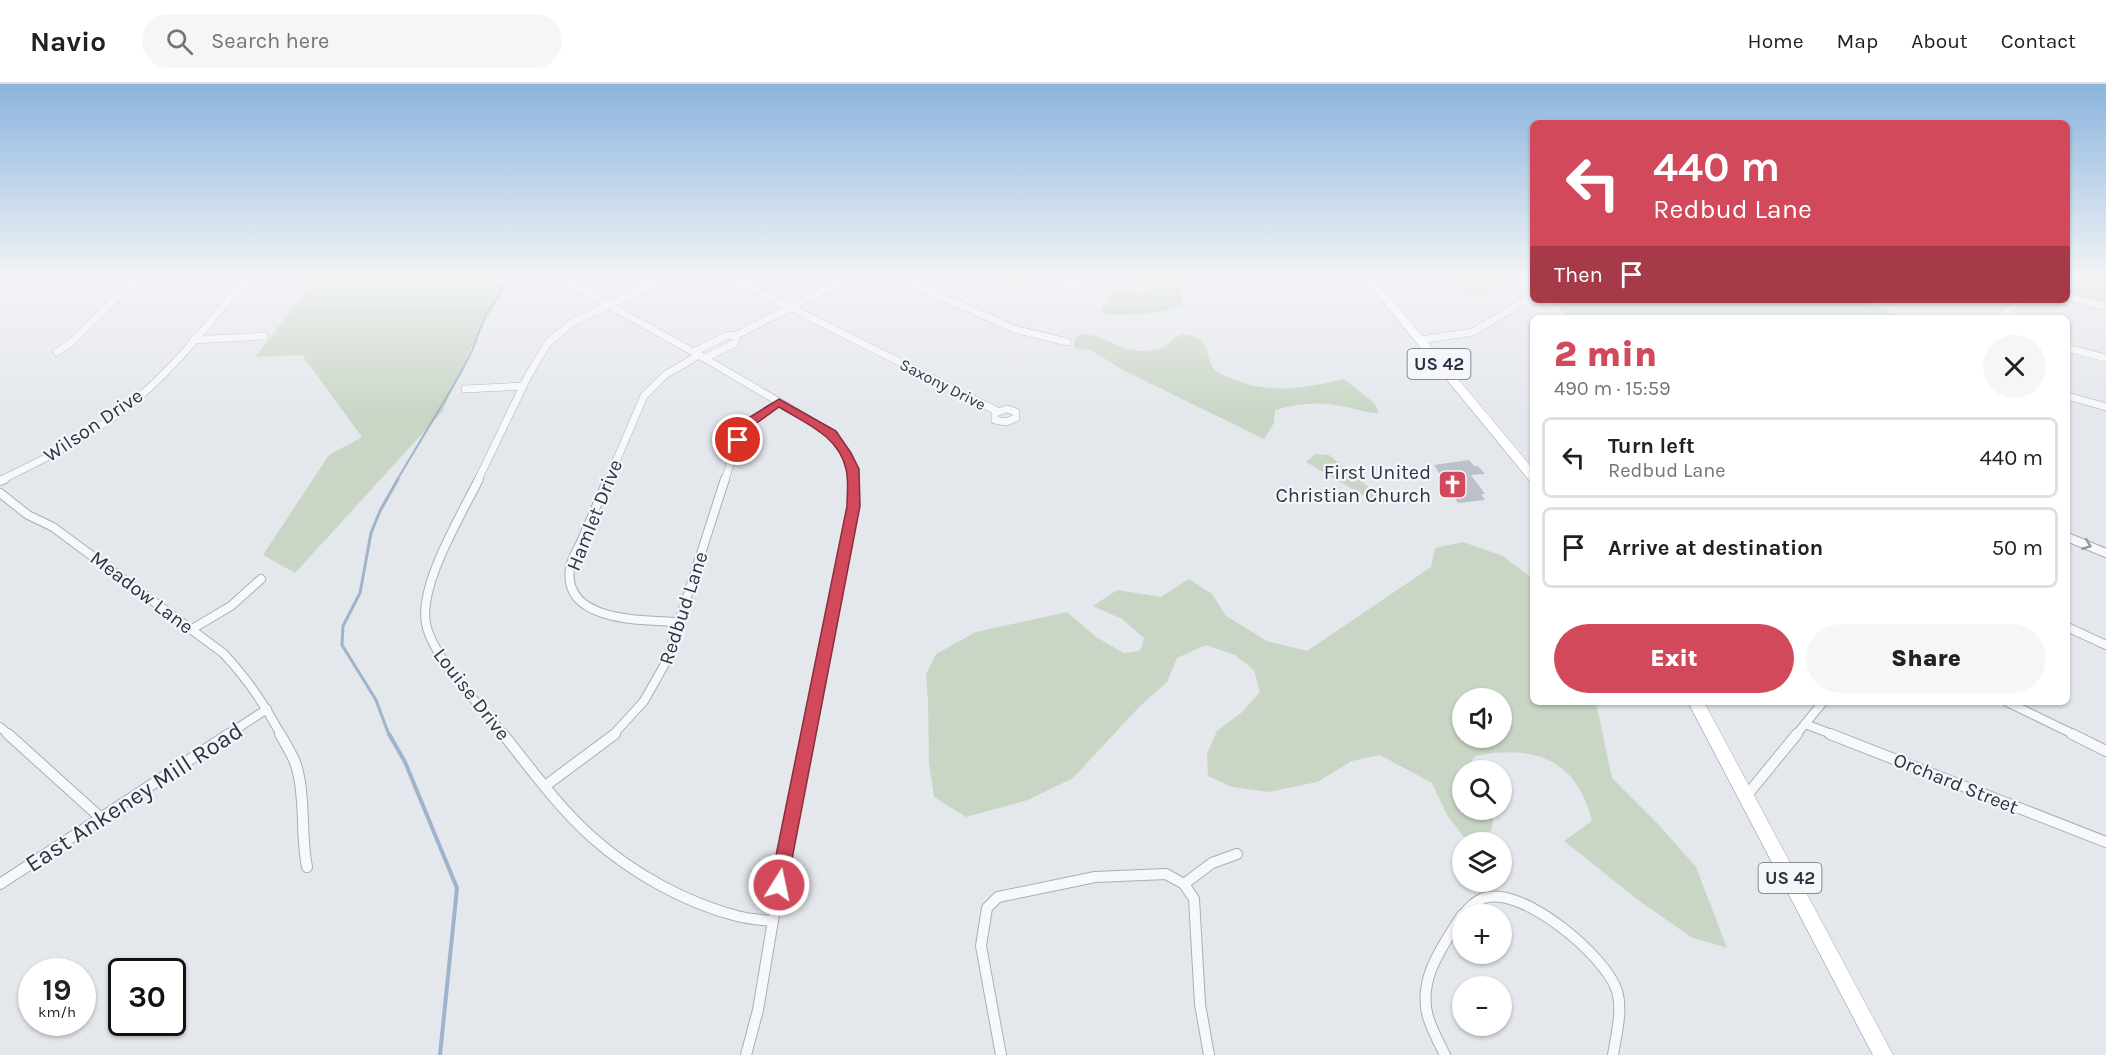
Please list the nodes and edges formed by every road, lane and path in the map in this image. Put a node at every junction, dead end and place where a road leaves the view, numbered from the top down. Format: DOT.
graph roads {
  1 [pos="93,321"];
  2 [pos="209,321"];
  3 [pos="574,321"];
  4 [pos="637,321"];
  5 [pos="764,321"];
  6 [pos="818,321"];
  7 [pos="997,321"];
  8 [pos="1405,321"];
  9 [pos="1491,321"];
  10 [pos="737,335"];
  11 [pos="264,336"];
  12 [pos="193,340"];
  13 [pos="1421,340"];
  14 [pos="1067,342"];
  15 [pos="2070,349"];
  16 [pos="57,352"];
  17 [pos="699,355"];
  18 [pos="2106,358"];
  19 [pos="523,386"];
  20 [pos="465,389"];
  21 [pos="2070,397"];
  22 [pos="779,402"];
  23 [pos="2106,407"];
  24 [pos="997,411"];
  25 [pos="1530,473"];
  26 [pos="0,481"];
  27 [pos="0,493"];
  28 [pos="2070,538"];
  29 [pos="2106,553"];
  30 [pos="261,579"];
  31 [pos="679,622"];
  32 [pos="2070,628"];
  33 [pos="192,629"];
  34 [pos="2106,645"];
  35 [pos="1698,705"];
  36 [pos="1820,705"];
  37 [pos="2013,705"];
  38 [pos="267,709"];
  39 [pos="1805,723"];
  40 [pos="0,727"];
  41 [pos="2106,751"];
  42 [pos="545,786"];
  43 [pos="1747,795"];
  44 [pos="101,818"];
  45 [pos="2106,842"];
  46 [pos="1236,854"];
  47 [pos="307,867"];
  48 [pos="0,884"];
  49 [pos="1184,884"];
  50 [pos="1473,904"];
  51 [pos="772,921"];
  52 [pos="1452,933"];
  53 [pos="1885,1053"];
  54 [pos="746,1055"];
  55 [pos="1001,1055"];
  56 [pos="1209,1055"];
  57 [pos="1445,1055"];
  58 [pos="1613,1055"];
  1 -- 16 [label="street"];
  2 -- 12 [label="street, Wilson Drive"];
  3 -- 19 [label="street, Louise Drive"];
  4 -- 17 [label="street"];
  5 -- 10 [label="street, Hamlet Drive"];
  6 -- 24 [label="street, Saxony Drive"];
  7 -- 14 [label="street"];
  8 -- 13 [label="main road, US 42"];
  9 -- 13 [label="street"];
  10 -- 17 [label="street, Hamlet Drive"];
  10 -- 17 [label="street, Hamlet Drive"];
  11 -- 12 [label="street"];
  12 -- 26 [label="street, Wilson Drive"];
  13 -- 25 [label="main road, US 42"];
  15 -- 18 [label="street"];
  17 -- 22 [label="street"];
  17 -- 31 [label="street, Hamlet Drive"];
  19 -- 20 [label="street"];
  19 -- 42 [label="street, Louise Drive"];
  21 -- 23 [label="street"];
  22 -- 31 [label="street, Redbud Lane"];
  22 -- 51 [label="street"];
  27 -- 33 [label="street, Meadow Lane"];
  28 -- 29 [label="street, one-way"];
  30 -- 33 [label="street"];
  31 -- 42 [label="street, Redbud Lane"];
  32 -- 34 [label="street"];
  33 -- 38 [label="street, Meadow Lane"];
  35 -- 43 [label="main road, US 42"];
  36 -- 39 [label="street"];
  37 -- 41 [label="street"];
  38 -- 44 [label="street, East Ankeney Mill Road"];
  38 -- 47 [label="street, Meadow Lane"];
  39 -- 43 [label="street"];
  39 -- 45 [label="street, Orchard Street"];
  40 -- 44 [label="street"];
  42 -- 51 [label="street, Louise Drive"];
  43 -- 53 [label="main road, US 42"];
  44 -- 48 [label="street, East Ankeney Mill Road"];
  46 -- 49 [label="street"];
  49 -- 55 [label="street"];
  49 -- 56 [label="street"];
  50 -- 58 [label="street"];
  51 -- 54 [label="street"];
  52 -- 57 [label="street"];
}
